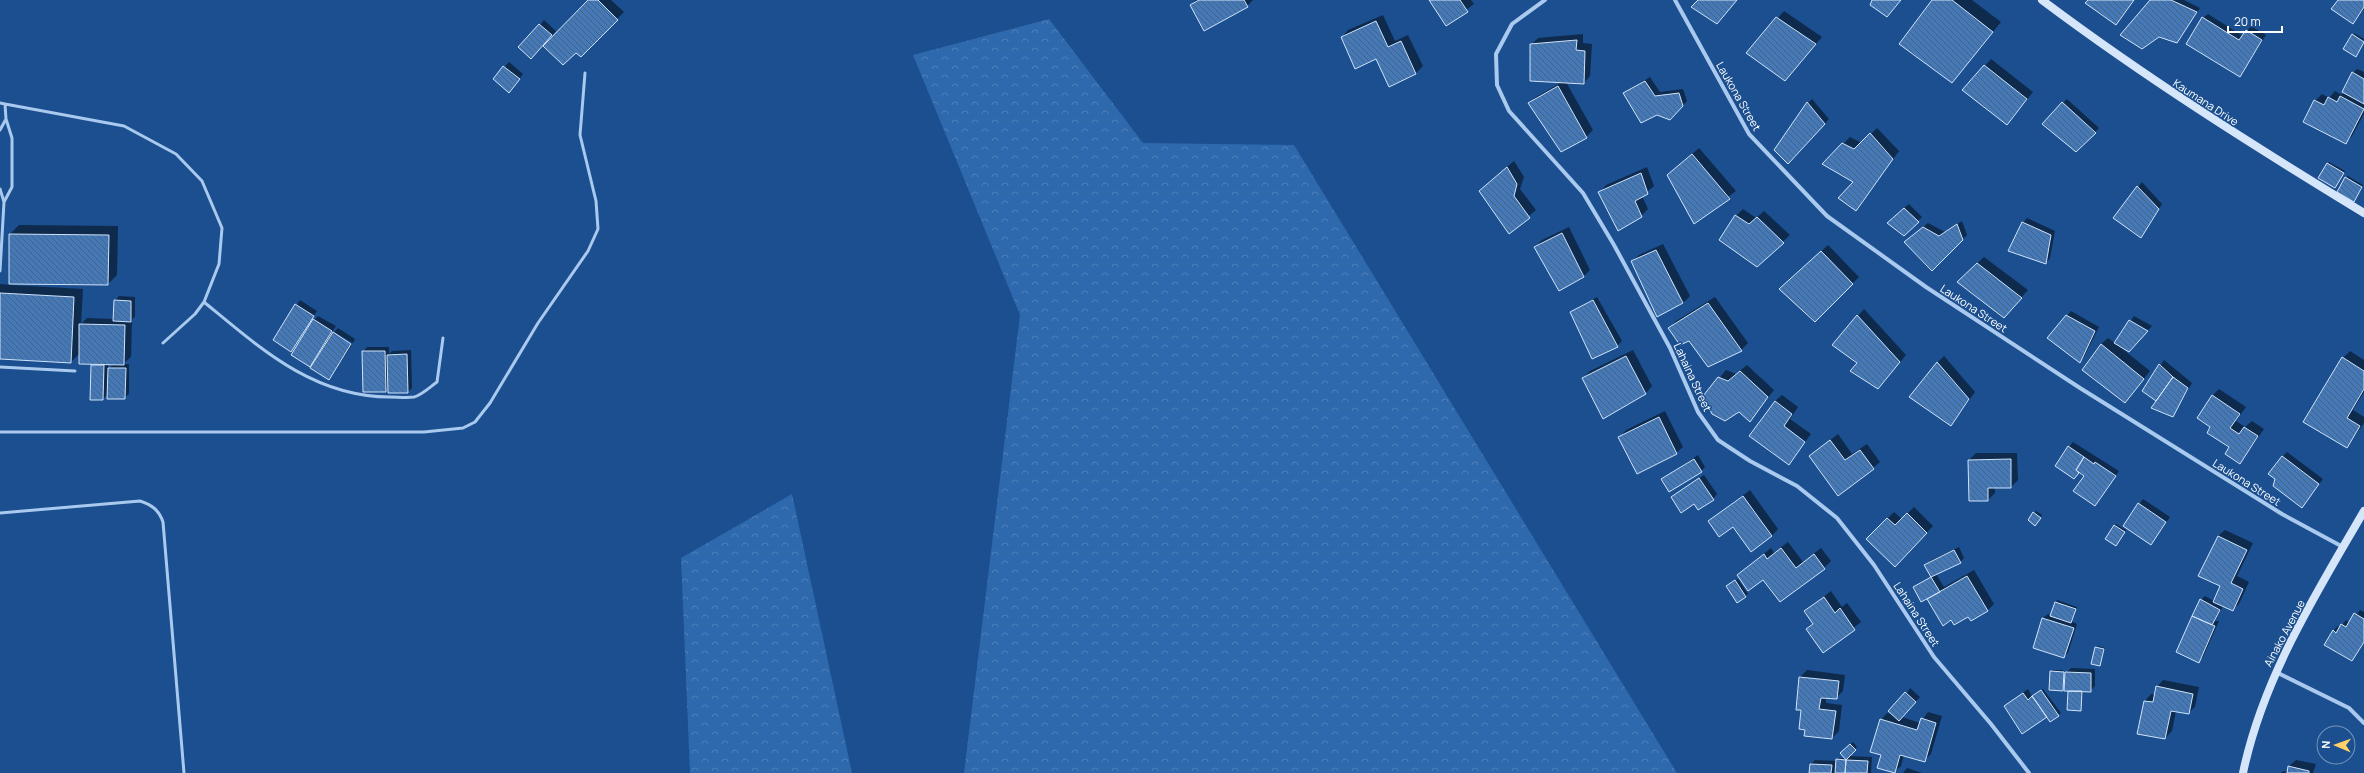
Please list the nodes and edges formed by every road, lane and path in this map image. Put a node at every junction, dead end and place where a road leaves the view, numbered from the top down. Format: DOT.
graph roads {
  1 [pos="1545,0"];
  2 [pos="1675,0"];
  3 [pos="2042,0"];
  4 [pos="586,73"];
  5 [pos="0,103"];
  6 [pos="5,104"];
  7 [pos="6,119"];
  8 [pos="0,130"];
  9 [pos="0,189"];
  10 [pos="4,202"];
  11 [pos="2364,213"];
  12 [pos="0,271"];
  13 [pos="204,302"];
  14 [pos="443,338"];
  15 [pos="163,343"];
  16 [pos="0,367"];
  17 [pos="75,371"];
  18 [pos="0,432"];
  19 [pos="2364,511"];
  20 [pos="0,513"];
  21 [pos="2343,547"];
  22 [pos="2276,672"];
  23 [pos="2364,723"];
  24 [pos="184,773"];
  25 [pos="2029,773"];
  26 [pos="2243,773"];
  1 -- 25 [label="street, Lahaina Street"];
  2 -- 21 [label="street, Laukona Street"];
  3 -- 11 [label="street, Kaumana Drive"];
  4 -- 18 [label="lane"];
  5 -- 6 [label="lane"];
  6 -- 7 [label="lane"];
  6 -- 13 [label="lane"];
  7 -- 8 [label="lane"];
  7 -- 10 [label="lane"];
  9 -- 10 [label="lane"];
  10 -- 12 [label="lane"];
  13 -- 14 [label="lane"];
  13 -- 15 [label="lane"];
  16 -- 17 [label="lane"];
  19 -- 21 [label="street, Ainako Avenue"];
  20 -- 24 [label="lane"];
  21 -- 22 [label="street, Ainako Avenue"];
  22 -- 23 [label="street"];
  22 -- 26 [label="street, Ainako Avenue"];
}
